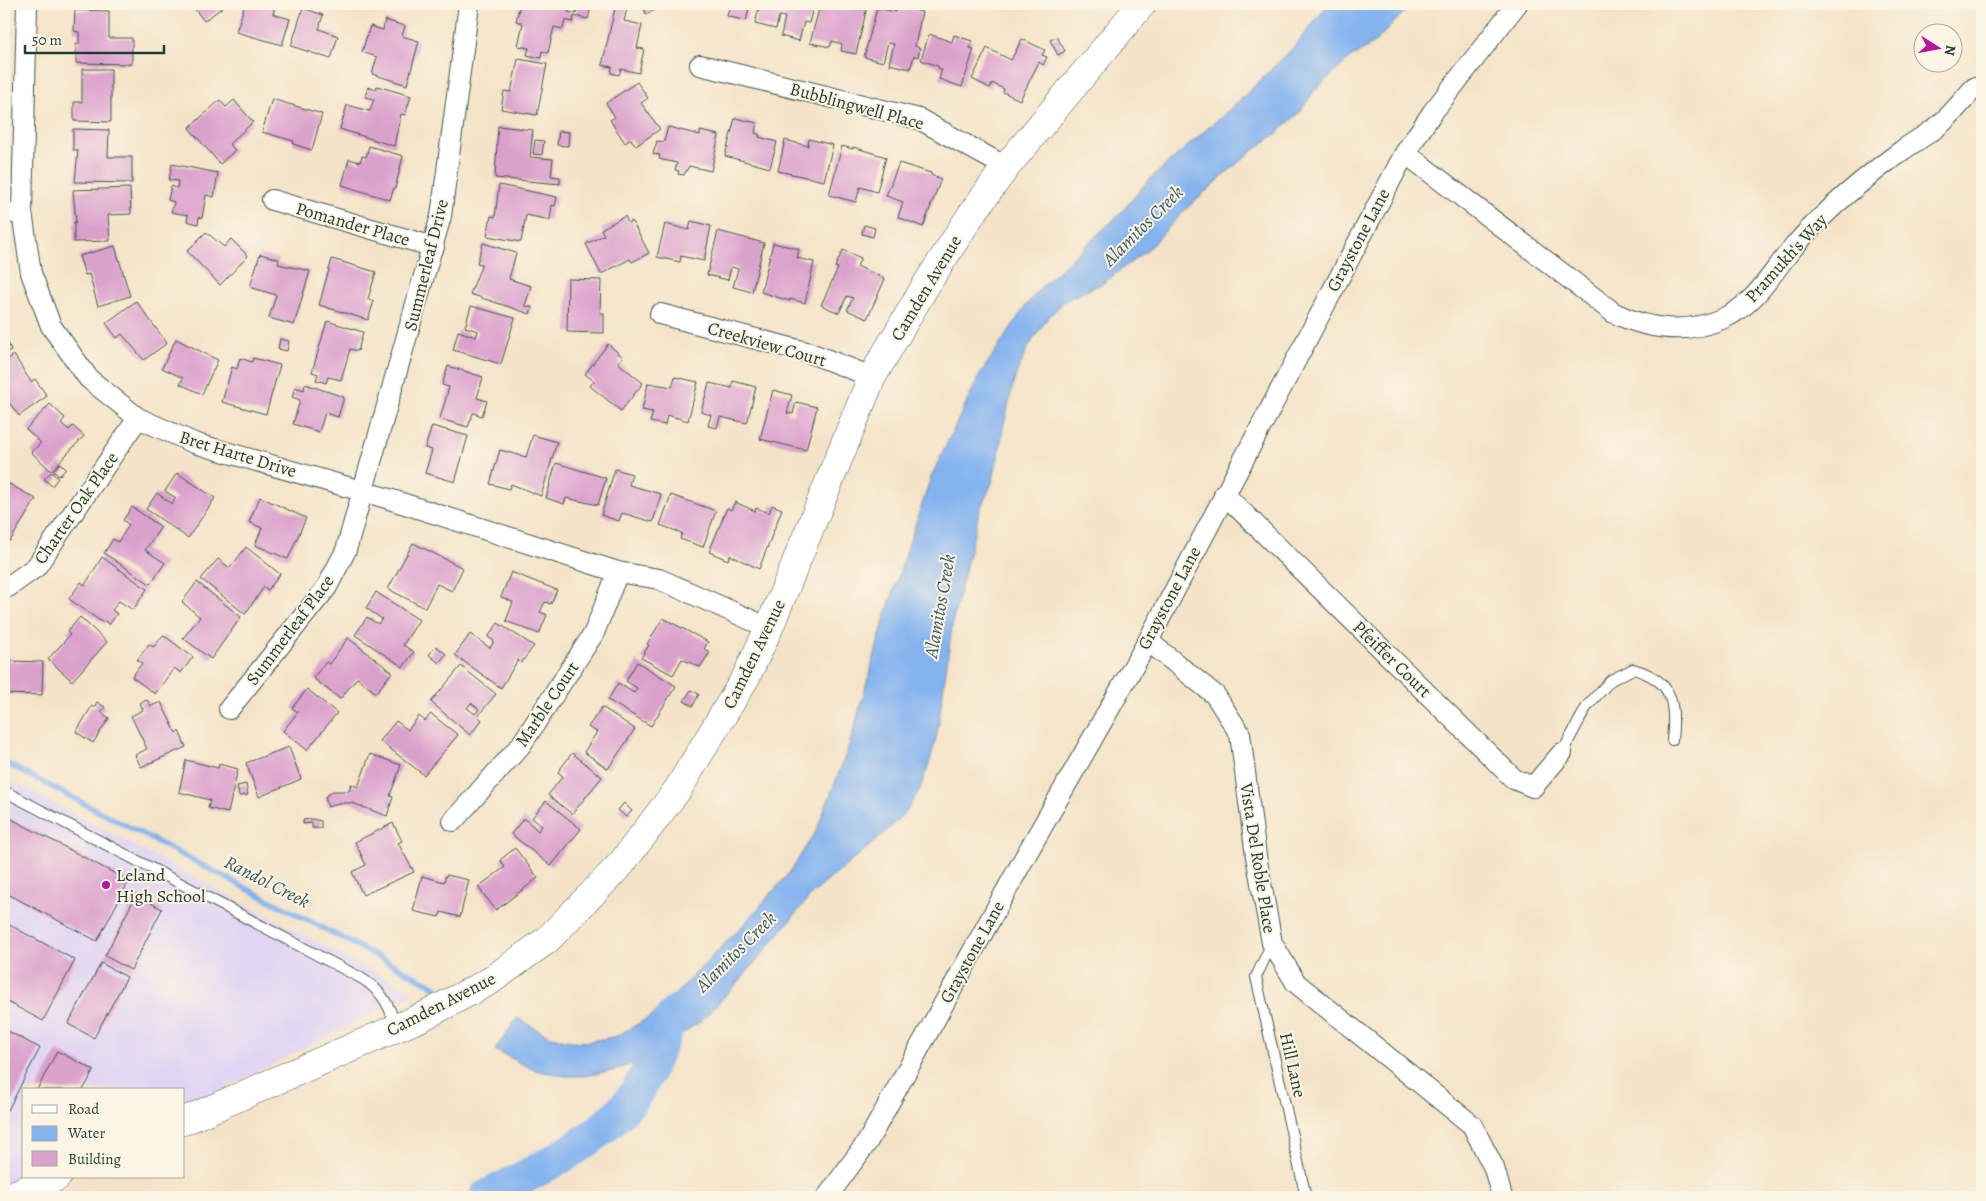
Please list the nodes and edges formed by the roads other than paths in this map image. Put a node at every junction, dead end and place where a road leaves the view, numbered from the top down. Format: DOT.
graph roads {
  1 [pos="27,4"];
  2 [pos="1142,4"];
  3 [pos="1517,4"];
  4 [pos="463,5"];
  5 [pos="700,65"];
  6 [pos="1974,88"];
  7 [pos="1405,153"];
  8 [pos="1006,167"];
  9 [pos="272,200"];
  10 [pos="13,213"];
  11 [pos="434,247"];
  12 [pos="660,314"];
  13 [pos="872,377"];
  14 [pos="138,418"];
  15 [pos="364,492"];
  16 [pos="1224,494"];
  17 [pos="618,572"];
  18 [pos="4,586"];
  19 [pos="770,628"];
  20 [pos="1148,641"];
  21 [pos="229,709"];
  22 [pos="1672,740"];
  23 [pos="1562,754"];
  24 [pos="4,791"];
  25 [pos="453,821"];
  26 [pos="1272,943"];
  27 [pos="396,1028"];
  28 [pos="185,1121"];
  29 [pos="55,1178"];
  30 [pos="8,1197"];
  31 [pos="827,1197"];
  32 [pos="1306,1197"];
  33 [pos="1502,1197"];
  1 -- 10 [label="street, Bret Harte Drive"];
  2 -- 8 [label="street, Camden Avenue"];
  3 -- 7 [label="street, Graystone Lane"];
  4 -- 11 [label="street, Summerleaf Drive"];
  5 -- 8 [label="street, Bubblingwell Place"];
  6 -- 7 [label="street, Pramukh's Way"];
  7 -- 16 [label="street, Graystone Lane"];
  8 -- 13 [label="street, Camden Avenue"];
  9 -- 11 [label="street, Pomander Place"];
  10 -- 14 [label="street, Bret Harte Drive"];
  11 -- 15 [label="street, Summerleaf Drive"];
  12 -- 13 [label="street, Creekview Court"];
  13 -- 19 [label="street, Camden Avenue"];
  14 -- 15 [label="street, Bret Harte Drive"];
  14 -- 18 [label="street, Charter Oak Place"];
  15 -- 17 [label="street, Bret Harte Drive"];
  15 -- 21 [label="street, Summerleaf Place"];
  16 -- 20 [label="street, Graystone Lane"];
  16 -- 23 [label="street, Pfeiffer Court"];
  17 -- 19 [label="street, Bret Harte Drive"];
  17 -- 25 [label="street, Marble Court"];
  19 -- 27 [label="street, Camden Avenue"];
  20 -- 26 [label="street, Vista Del Roble Place"];
  20 -- 31 [label="street, Graystone Lane"];
  22 -- 23 [label="lane"];
  24 -- 27 [label="lane"];
  26 -- 32 [label="lane, Hill Lane"];
  26 -- 33 [label="street, Vista Del Roble Place"];
  27 -- 28 [label="street, Camden Avenue"];
  29 -- 30 [label="street"];
}
